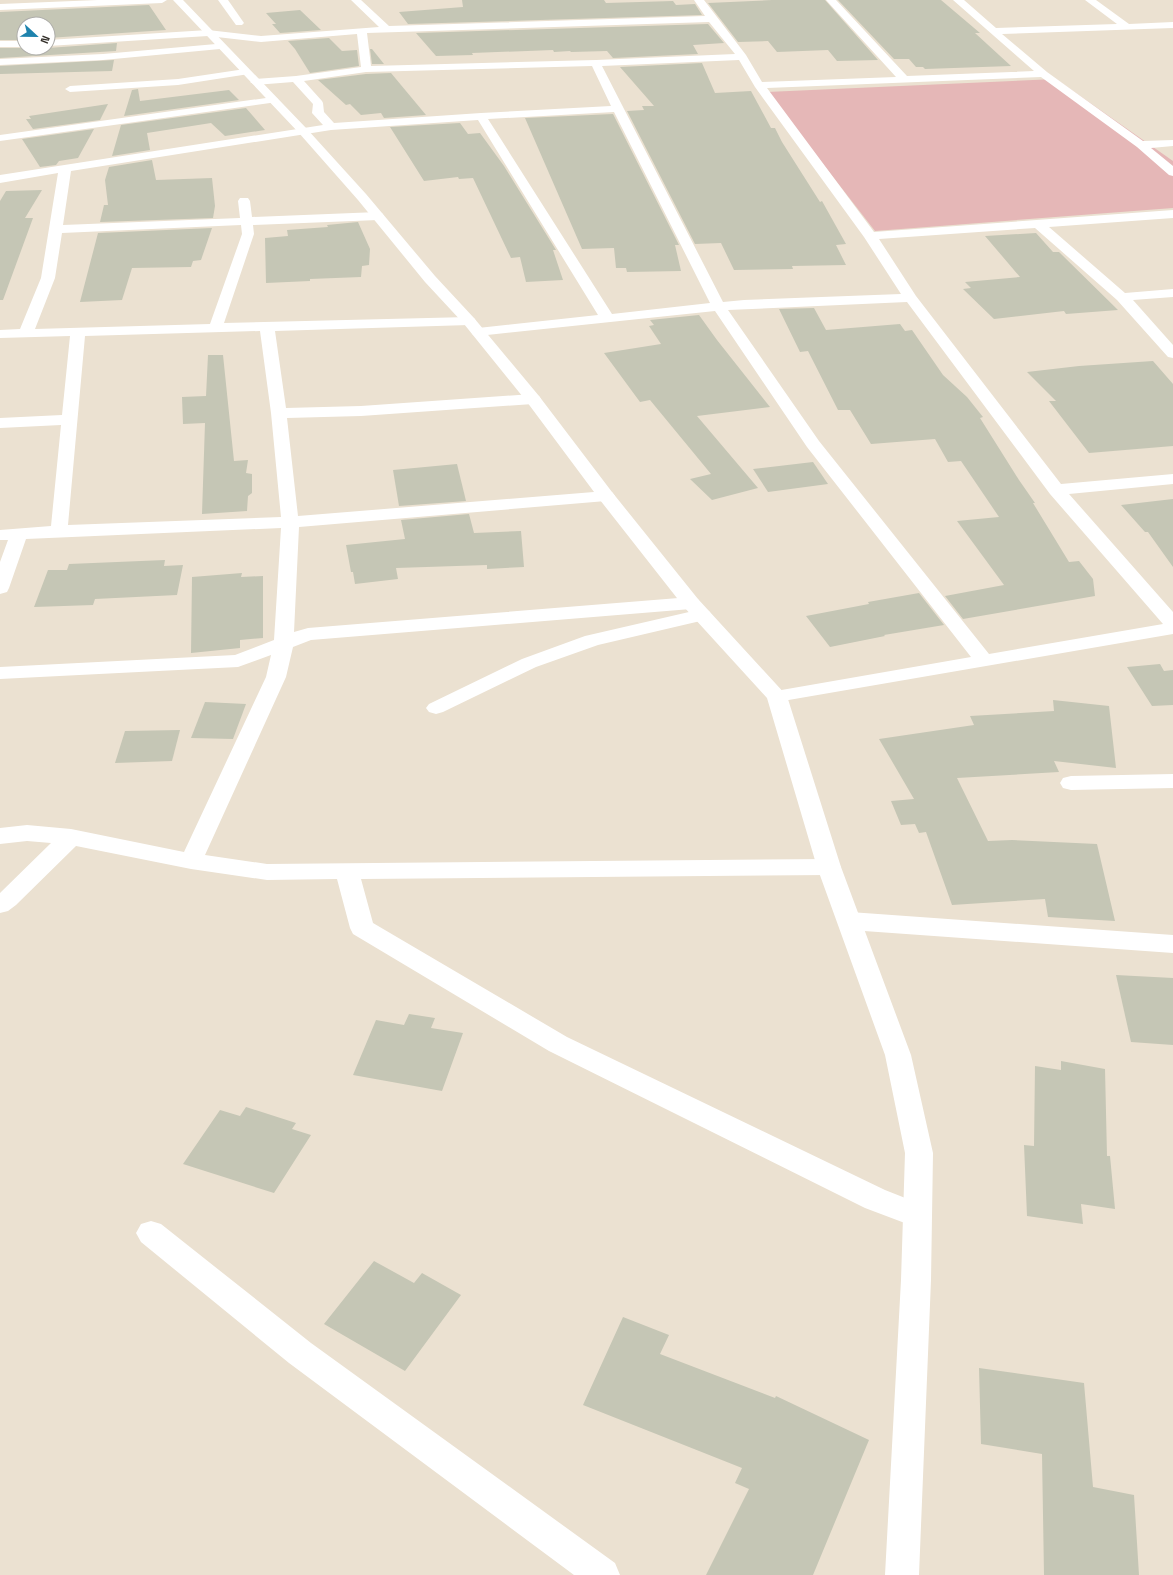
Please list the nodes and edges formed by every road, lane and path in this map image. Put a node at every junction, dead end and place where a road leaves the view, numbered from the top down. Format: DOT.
graph roads {
  1 [pos="162,0"];
  2 [pos="178,0"];
  3 [pos="223,0"];
  4 [pos="356,0"];
  5 [pos="699,0"];
  6 [pos="832,0"];
  7 [pos="958,0"];
  8 [pos="1090,0"];
  9 [pos="0,7"];
  10 [pos="712,19"];
  11 [pos="239,23"];
  12 [pos="1173,25"];
  13 [pos="1127,27"];
  14 [pos="387,29"];
  15 [pos="994,31"];
  16 [pos="362,32"];
  17 [pos="215,40"];
  18 [pos="56,43"];
  19 [pos="0,44"];
  20 [pos="16,44"];
  21 [pos="742,57"];
  22 [pos="0,62"];
  23 [pos="596,63"];
  24 [pos="366,69"];
  25 [pos="1043,74"];
  26 [pos="250,77"];
  27 [pos="296,79"];
  28 [pos="904,79"];
  29 [pos="759,85"];
  30 [pos="70,89"];
  31 [pos="273,100"];
  32 [pos="618,109"];
  33 [pos="481,116"];
  34 [pos="331,127"];
  35 [pos="303,131"];
  36 [pos="0,138"];
  37 [pos="1173,143"];
  38 [pos="1141,145"];
  39 [pos="65,169"];
  40 [pos="1173,172"];
  41 [pos="0,179"];
  42 [pos="244,201"];
  43 [pos="1173,214"];
  44 [pos="378,216"];
  45 [pos="247,223"];
  46 [pos="1038,224"];
  47 [pos="56,229"];
  48 [pos="870,236"];
  49 [pos="1173,293"];
  50 [pos="1122,297"];
  51 [pos="911,298"];
  52 [pos="719,307"];
  53 [pos="608,319"];
  54 [pos="216,327"];
  55 [pos="266,327"];
  56 [pos="474,327"];
  57 [pos="78,332"];
  58 [pos="26,333"];
  59 [pos="0,334"];
  60 [pos="1173,354"];
  61 [pos="533,399"];
  62 [pos="279,413"];
  63 [pos="69,420"];
  64 [pos="0,423"];
  65 [pos="1173,479"];
  66 [pos="1056,490"];
  67 [pos="606,496"];
  68 [pos="290,522"];
  69 [pos="59,531"];
  70 [pos="19,534"];
  71 [pos="0,535"];
  72 [pos="0,588"];
  73 [pos="696,609"];
  74 [pos="1173,624"];
  75 [pos="1173,628"];
  76 [pos="284,643"];
  77 [pos="984,660"];
  78 [pos="0,673"];
  79 [pos="777,696"];
  80 [pos="436,708"];
  81 [pos="1173,781"];
  82 [pos="1071,783"];
  83 [pos="0,836"];
  84 [pos="71,837"];
  85 [pos="191,861"];
  86 [pos="829,867"];
  87 [pos="347,871"];
  88 [pos="3,900"];
  89 [pos="850,921"];
  90 [pos="1173,944"];
  91 [pos="918,1216"];
  92 [pos="151,1233"];
  93 [pos="603,1575"];
  94 [pos="902,1575"];
  1 -- 9 [label="street"];
  2 -- 17 [label="street"];
  3 -- 11 [label="street"];
  4 -- 14 [label="street"];
  5 -- 10 [label="street"];
  6 -- 28 [label="street"];
  7 -- 15 [label="street"];
  8 -- 13 [label="street"];
  10 -- 14 [label="street"];
  10 -- 21 [label="street"];
  12 -- 13 [label="street"];
  13 -- 15 [label="street"];
  14 -- 16 [label="street"];
  15 -- 25 [label="street"];
  16 -- 17 [label="street"];
  16 -- 24 [label="street"];
  17 -- 18 [label="street"];
  17 -- 22 [label="street"];
  17 -- 26 [label="street"];
  19 -- 20 [label="street"];
  21 -- 23 [label="street"];
  21 -- 29 [label="street"];
  23 -- 24 [label="street"];
  23 -- 32 [label="street"];
  24 -- 27 [label="street"];
  25 -- 28 [label="street"];
  25 -- 38 [label="street"];
  26 -- 27 [label="street"];
  26 -- 30 [label="street"];
  26 -- 31 [label="street"];
  27 -- 34 [label="street"];
  28 -- 29 [label="street"];
  29 -- 48 [label="street"];
  31 -- 35 [label="street"];
  31 -- 36 [label="street"];
  32 -- 33 [label="street"];
  32 -- 52 [label="street"];
  33 -- 34 [label="street"];
  33 -- 53 [label="street"];
  34 -- 35 [label="street"];
  35 -- 39 [label="street"];
  35 -- 44 [label="street"];
  37 -- 38 [label="street"];
  38 -- 40 [label="street"];
  39 -- 41 [label="street"];
  39 -- 47 [label="street"];
  42 -- 45 [label="street"];
  43 -- 46 [label="street"];
  44 -- 45 [label="street"];
  44 -- 56 [label="street"];
  45 -- 47 [label="street"];
  45 -- 54 [label="street"];
  46 -- 48 [label="street"];
  46 -- 50 [label="street"];
  47 -- 58 [label="street"];
  48 -- 51 [label="street"];
  49 -- 50 [label="street"];
  50 -- 60 [label="street"];
  51 -- 52 [label="street"];
  51 -- 66 [label="street"];
  52 -- 53 [label="street"];
  52 -- 77 [label="street"];
  53 -- 56 [label="street"];
  54 -- 55 [label="street"];
  54 -- 57 [label="street"];
  55 -- 56 [label="street"];
  55 -- 62 [label="street"];
  56 -- 61 [label="street"];
  57 -- 58 [label="street"];
  57 -- 63 [label="street"];
  58 -- 59 [label="street"];
  61 -- 62 [label="street"];
  61 -- 67 [label="street"];
  62 -- 68 [label="street"];
  63 -- 64 [label="street"];
  63 -- 69 [label="street"];
  65 -- 66 [label="street"];
  66 -- 74 [label="street"];
  67 -- 68 [label="street"];
  67 -- 73 [label="street"];
  68 -- 69 [label="street"];
  68 -- 76 [label="street"];
  69 -- 70 [label="street"];
  70 -- 71 [label="street"];
  70 -- 72 [label="street"];
  73 -- 76 [label="street"];
  73 -- 79 [label="street"];
  73 -- 80 [label="street"];
  75 -- 77 [label="street"];
  76 -- 78 [label="street"];
  76 -- 85 [label="street"];
  77 -- 79 [label="street"];
  79 -- 86 [label="street"];
  81 -- 82 [label="street"];
  83 -- 84 [label="street"];
  84 -- 85 [label="street"];
  84 -- 88 [label="street"];
  85 -- 87 [label="street"];
  86 -- 87 [label="street"];
  86 -- 89 [label="street"];
  87 -- 91 [label="street"];
  89 -- 90 [label="street"];
  89 -- 91 [label="street"];
  91 -- 94 [label="street"];
  92 -- 93 [label="street"];
}
